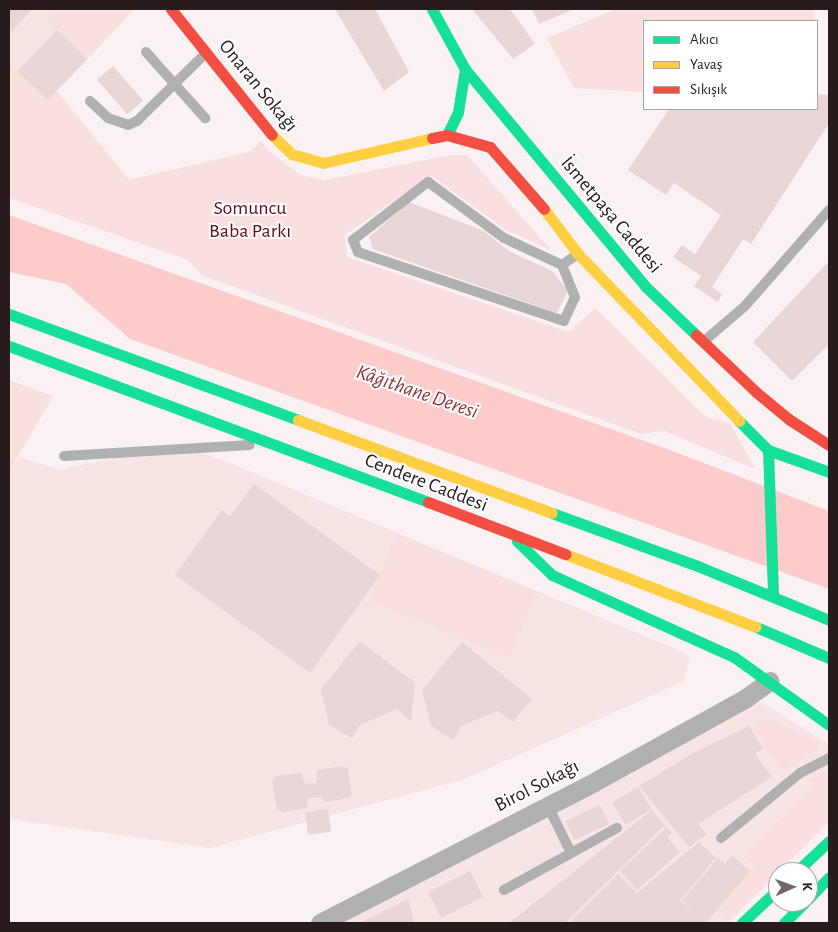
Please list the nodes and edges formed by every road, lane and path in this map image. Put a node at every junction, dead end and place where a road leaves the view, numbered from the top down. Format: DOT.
graph roads {
  1 [pos="432,9"];
  2 [pos="174,10"];
  3 [pos="451,16"];
  4 [pos="449,40"];
  5 [pos="146,52"];
  6 [pos="207,53"];
  7 [pos="465,69"];
  8 [pos="176,82"];
  9 [pos="90,100"];
  10 [pos="205,118"];
  11 [pos="447,136"];
  12 [pos="829,210"];
  13 [pos="578,254"];
  14 [pos="562,264"];
  15 [pos="9,314"];
  16 [pos="702,342"];
  17 [pos="9,346"];
  18 [pos="268,444"];
  19 [pos="829,445"];
  20 [pos="771,447"];
  21 [pos="64,456"];
  22 [pos="829,472"];
  23 [pos="512,536"];
  24 [pos="773,596"];
  25 [pos="829,620"];
  26 [pos="829,658"];
  27 [pos="769,681"];
  28 [pos="829,725"];
  29 [pos="829,758"];
  30 [pos="548,806"];
  31 [pos="617,828"];
  32 [pos="721,838"];
  33 [pos="829,841"];
  34 [pos="571,854"];
  35 [pos="807,862"];
  36 [pos="829,877"];
  37 [pos="818,889"];
  38 [pos="504,890"];
  39 [pos="768,898"];
  40 [pos="795,912"];
  41 [pos="320,923"];
  42 [pos="742,923"];
  43 [pos="784,923"];
  1 -- 4 [label="main road, İsmetpaşa Caddesi"];
  2 -- 6 [label="main road, Onaran Sokağı"];
  3 -- 4 [label="main road"];
  4 -- 7 [label="main road, İsmetpaşa Caddesi"];
  5 -- 8 [label="lane"];
  6 -- 8 [label="lane"];
  6 -- 11 [label="main road, Onaran Sokağı"];
  7 -- 11 [label="main road"];
  7 -- 16 [label="main road, İsmetpaşa Caddesi"];
  8 -- 9 [label="lane"];
  8 -- 10 [label="lane"];
  11 -- 13 [label="main road"];
  12 -- 16 [label="lane"];
  13 -- 14 [label="lane"];
  13 -- 20 [label="main road"];
  14 -- 14 [label="lane"];
  15 -- 24 [label="main road, Cendere Caddesi"];
  16 -- 19 [label="main road, İsmetpaşa Caddesi"];
  17 -- 18 [label="main road, Cendere Caddesi"];
  18 -- 21 [label="lane"];
  18 -- 23 [label="main road, Cendere Caddesi"];
  20 -- 22 [label="main road"];
  20 -- 24 [label="main road"];
  23 -- 26 [label="main road, Cendere Caddesi"];
  23 -- 27 [label="main road"];
  24 -- 25 [label="main road, Cendere Caddesi"];
  27 -- 28 [label="main road"];
  27 -- 30 [label="street, Birol Sokağı"];
  29 -- 32 [label="lane"];
  30 -- 34 [label="lane"];
  30 -- 41 [label="street, Birol Sokağı"];
  31 -- 34 [label="lane"];
  33 -- 35 [label="main road"];
  34 -- 38 [label="lane"];
  36 -- 37 [label="main road"];
  39 -- 42 [label="main road"];
  40 -- 43 [label="main road"];
}
